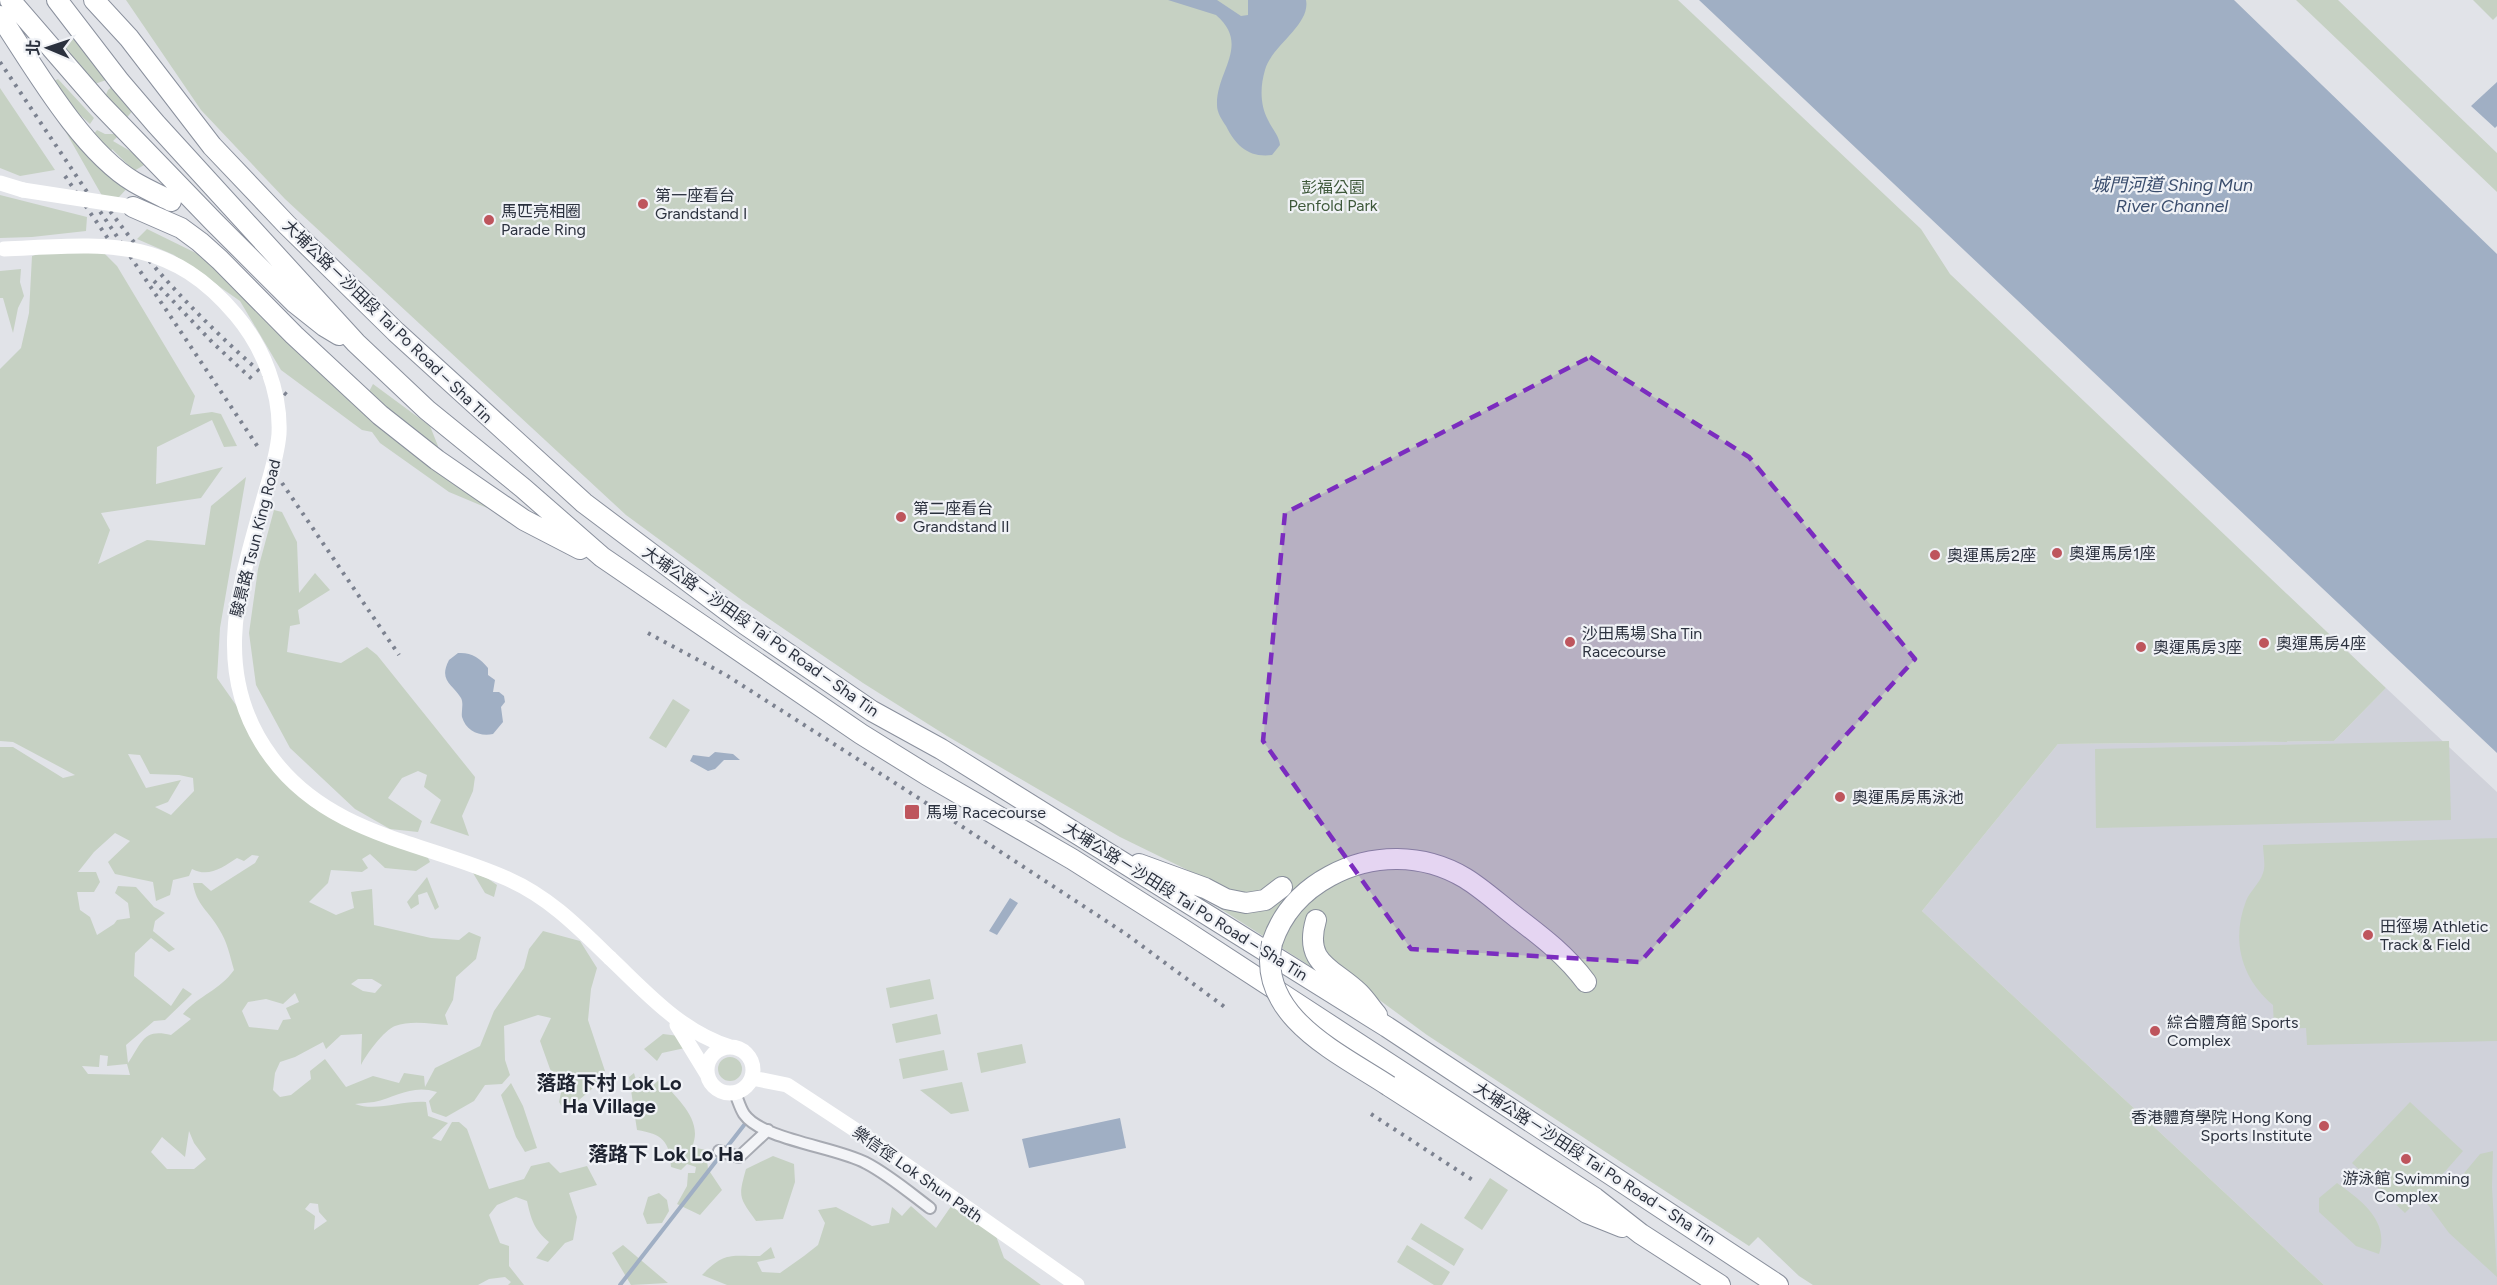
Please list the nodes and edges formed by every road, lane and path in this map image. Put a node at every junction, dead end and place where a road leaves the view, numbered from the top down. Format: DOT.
graph roads {
  1 [pos="10,0"];
  2 [pos="57,0"];
  3 [pos="94,0"];
  4 [pos="107,0"];
  5 [pos="0,16"];
  6 [pos="129,38"];
  7 [pos="0,183"];
  8 [pos="171,201"];
  9 [pos="133,207"];
  10 [pos="2,250"];
  11 [pos="356,343"];
  12 [pos="602,557"];
  13 [pos="1114,855"];
  14 [pos="1282,887"];
  15 [pos="1316,920"];
  16 [pos="1586,982"];
  17 [pos="668,1013"];
  18 [pos="1387,1027"];
  19 [pos="730,1047"];
  20 [pos="707,1074"];
  21 [pos="752,1078"];
  22 [pos="735,1093"];
  23 [pos="768,1130"];
  24 [pos="719,1151"];
  25 [pos="930,1208"];
  26 [pos="1641,1234"];
  27 [pos="1077,1285"];
  28 [pos="1720,1285"];
  29 [pos="1778,1285"];
  1 -- 11 [label="highway"];
  2 -- 11 [label="highway, 大埔公路－沙田段 Tai Po Road – Sha Tin"];
  3 -- 6 [label="highway, 大埔公路－沙田段 Tai Po Road – Sha Tin"];
  4 -- 6 [label="highway"];
  5 -- 8 [label="highway"];
  6 -- 13 [label="highway, 大埔公路－沙田段 Tai Po Road – Sha Tin"];
  7 -- 9 [label="street, bridge"];
  8 -- 9 [label="street"];
  9 -- 12 [label="highway"];
  10 -- 17 [label="street, 駿景路 Tsun King Road, bridge"];
  11 -- 12 [label="highway, 大埔公路－沙田段 Tai Po Road – Sha Tin"];
  12 -- 26 [label="highway, 大埔公路－沙田段 Tai Po Road – Sha Tin"];
  13 -- 14 [label="highway"];
  13 -- 18 [label="highway, 大埔公路－沙田段 Tai Po Road – Sha Tin"];
  15 -- 18 [label="highway"];
  16 -- 26 [label="highway, bridge"];
  17 -- 19 [label="street, 駿景路 Tsun King Road"];
  17 -- 20 [label="street, 駿景路 Tsun King Road"];
  18 -- 29 [label="highway, 大埔公路－沙田段 Tai Po Road – Sha Tin"];
  19 -- 20 [label="street"];
  19 -- 21 [label="street"];
  20 -- 22 [label="street"];
  21 -- 22 [label="street"];
  21 -- 27 [label="street, 樂信徑 Lok Shun Path"];
  22 -- 23 [label="street, 樂信徑 Lok Shun Path"];
  23 -- 24 [label="street"];
  23 -- 25 [label="street, 樂信徑 Lok Shun Path"];
  26 -- 28 [label="highway, 大埔公路－沙田段 Tai Po Road – Sha Tin"];
}
